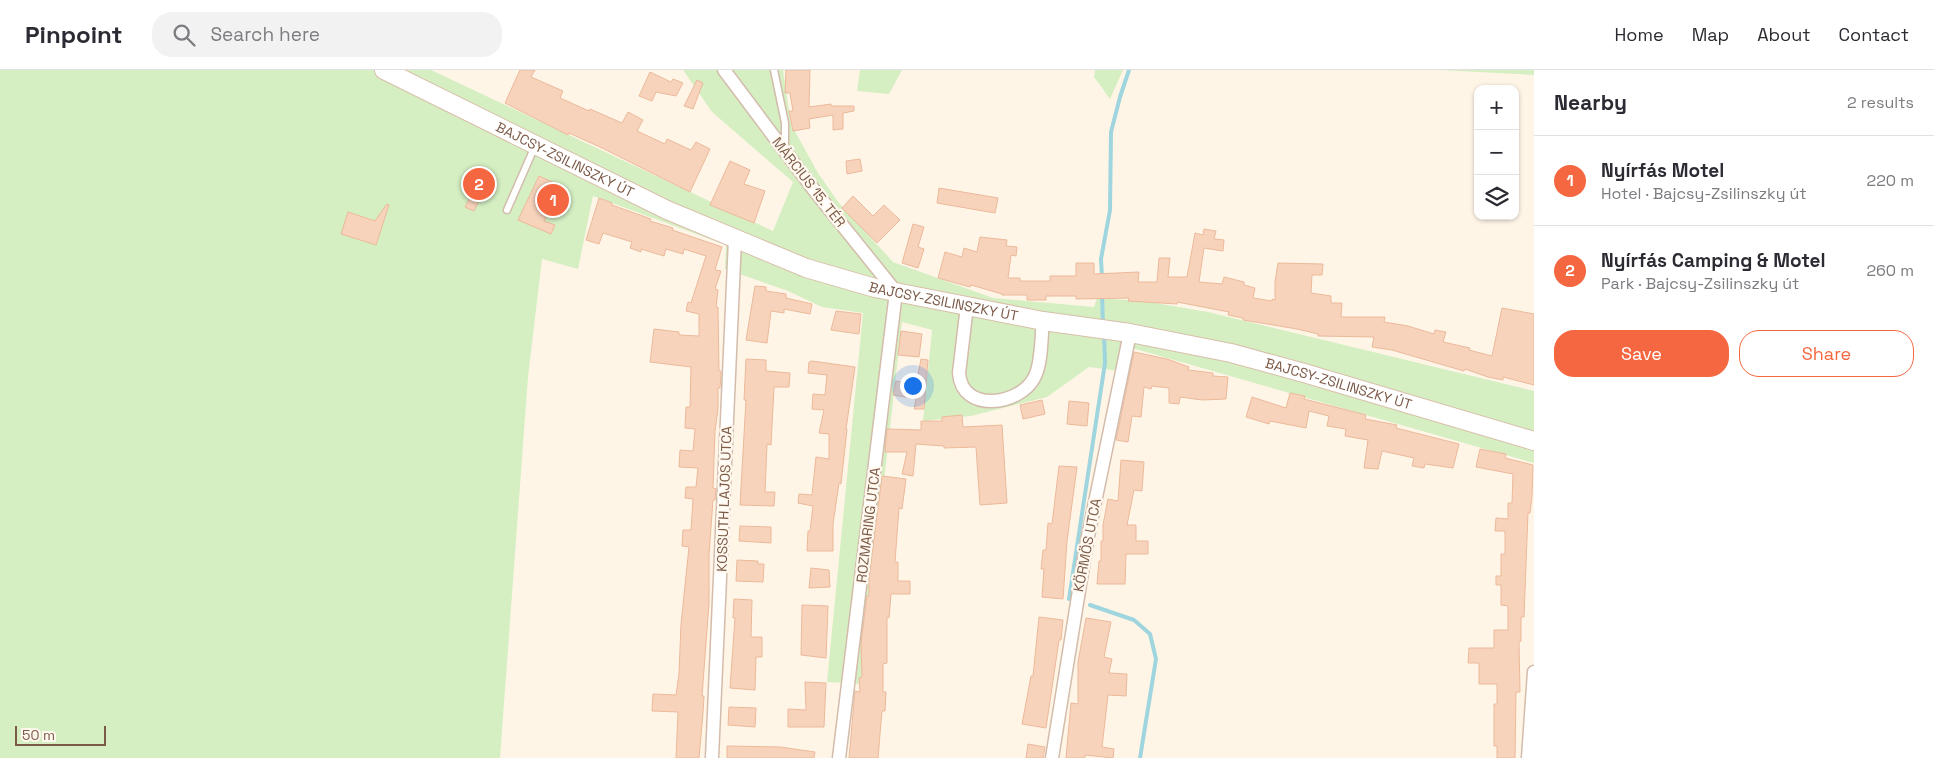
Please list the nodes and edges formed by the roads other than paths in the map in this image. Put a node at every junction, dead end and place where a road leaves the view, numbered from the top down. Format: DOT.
graph roads {
  1 [pos="384,70"];
  2 [pos="724,70"];
  3 [pos="774,70"];
  4 [pos="536,145"];
  5 [pos="785,151"];
  6 [pos="507,210"];
  7 [pos="735,239"];
  8 [pos="896,292"];
  9 [pos="967,306"];
  10 [pos="1043,321"];
  11 [pos="1130,333"];
  12 [pos="1534,440"];
  13 [pos="1534,672"];
  14 [pos="712,758"];
  15 [pos="839,758"];
  16 [pos="1052,758"];
  17 [pos="1528,758"];
  1 -- 4 [label="main road, BAJCSY-ZSILINSZKY ÚT"];
  2 -- 5 [label="street, MÁRCIUS 15. TÉR"];
  3 -- 5 [label="lane"];
  4 -- 6 [label="lane"];
  4 -- 7 [label="main road, BAJCSY-ZSILINSZKY ÚT"];
  5 -- 8 [label="street, MÁRCIUS 15. TÉR"];
  7 -- 8 [label="main road, BAJCSY-ZSILINSZKY ÚT"];
  7 -- 14 [label="street, KOSSUTH LAJOS UTCA"];
  8 -- 9 [label="main road, BAJCSY-ZSILINSZKY ÚT"];
  8 -- 15 [label="street, ROZMARING UTCA"];
  9 -- 10 [label="main road, BAJCSY-ZSILINSZKY ÚT"];
  9 -- 10 [label="street"];
  10 -- 11 [label="main road, BAJCSY-ZSILINSZKY ÚT"];
  11 -- 12 [label="main road, BAJCSY-ZSILINSZKY ÚT"];
  11 -- 16 [label="street, KÖRMÖS UTCA"];
  13 -- 17 [label="street"];
}
